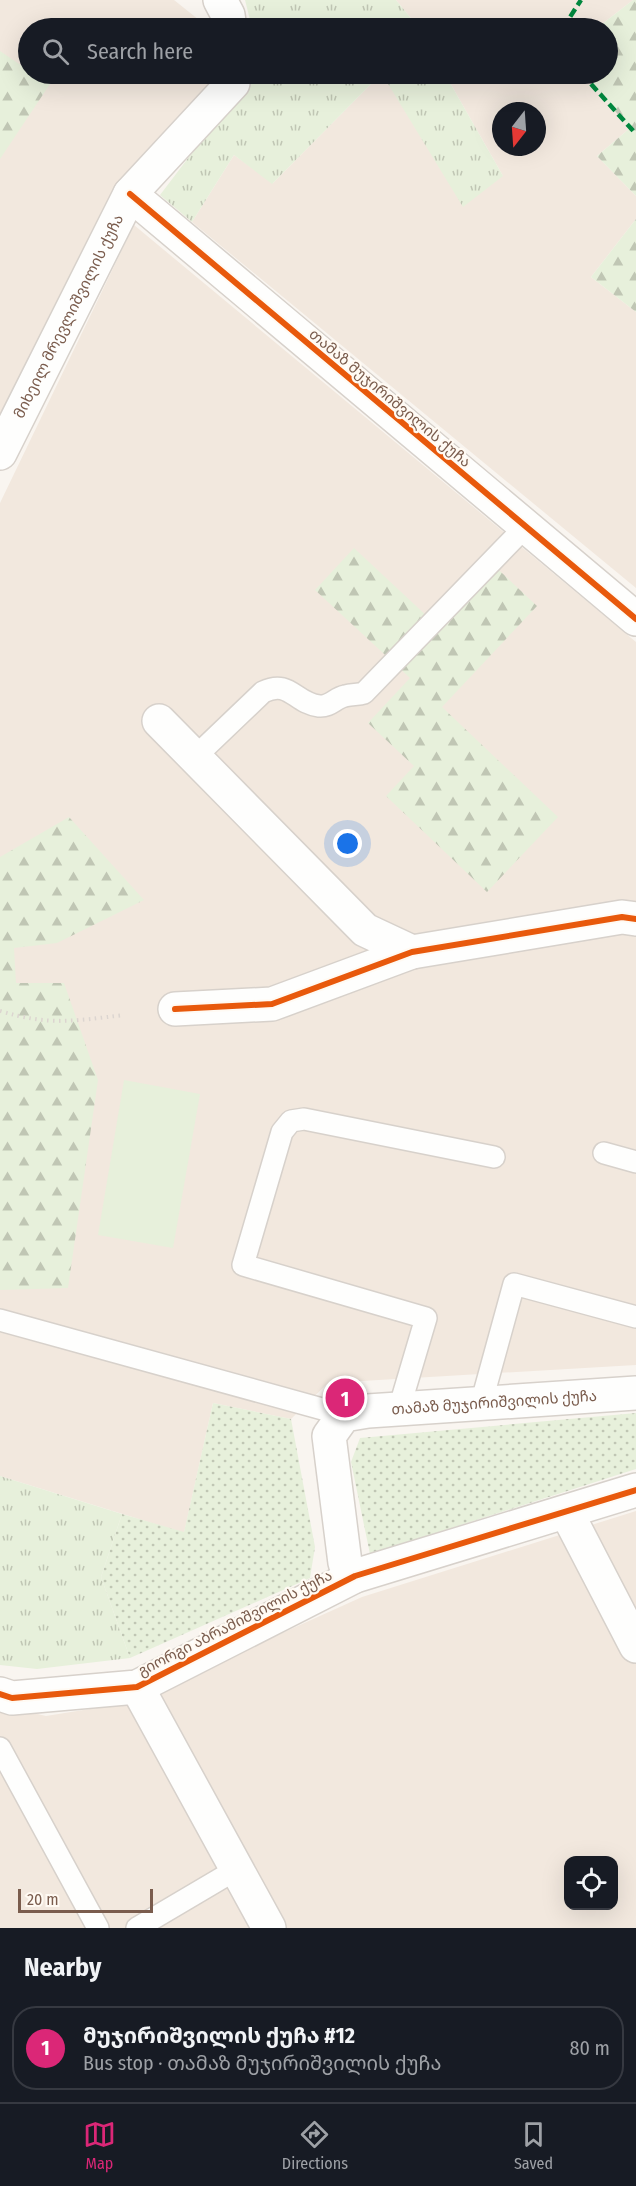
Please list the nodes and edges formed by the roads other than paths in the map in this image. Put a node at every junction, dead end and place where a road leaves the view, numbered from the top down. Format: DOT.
graph roads {
  1 [pos="220,0"];
  2 [pos="228,18"];
  3 [pos="232,84"];
  4 [pos="130,194"];
  5 [pos="0,453"];
  6 [pos="525,527"];
  7 [pos="636,619"];
  8 [pos="159,721"];
  9 [pos="195,758"];
  10 [pos="636,919"];
  11 [pos="412,952"];
  12 [pos="175,1009"];
  13 [pos="604,1153"];
  14 [pos="495,1157"];
  15 [pos="636,1162"];
  16 [pos="636,1317"];
  17 [pos="0,1320"];
  18 [pos="636,1393"];
  19 [pos="481,1404"];
  20 [pos="399,1409"];
  21 [pos="344,1415"];
  22 [pos="636,1490"];
  23 [pos="567,1513"];
  24 [pos="355,1576"];
  25 [pos="636,1646"];
  26 [pos="137,1687"];
  27 [pos="4,1704"];
  28 [pos="0,1748"];
  29 [pos="237,1869"];
  30 [pos="98,1928"];
  31 [pos="137,1928"];
  32 [pos="270,1928"];
  1 -- 2 [label="street"];
  3 -- 4 [label="street, მიხეილ მრევლიშვილის ქუჩა"];
  4 -- 5 [label="street, მიხეილ მრევლიშვილის ქუჩა"];
  4 -- 6 [label="street, თამაზ მუჯირიშვილის ქუჩა"];
  6 -- 7 [label="street, თამაზ მუჯირიშვილის ქუჩა"];
  6 -- 9 [label="lane"];
  8 -- 9 [label="street"];
  9 -- 11 [label="street"];
  10 -- 11 [label="street"];
  11 -- 12 [label="street"];
  13 -- 15 [label="lane"];
  14 -- 20 [label="lane"];
  16 -- 19 [label="lane"];
  17 -- 21 [label="lane"];
  18 -- 19 [label="street, თამაზ მუჯირიშვილის ქუჩა"];
  19 -- 20 [label="street, თამაზ მუჯირიშვილის ქუჩა"];
  20 -- 21 [label="street, თამაზ მუჯირიშვილის ქუჩა"];
  21 -- 24 [label="street"];
  22 -- 23 [label="street, გიორგი აბრამიშვილის ქუჩა"];
  23 -- 24 [label="street, გიორგი აბრამიშვილის ქუჩა"];
  23 -- 25 [label="street"];
  24 -- 26 [label="street, გიორგი აბრამიშვილის ქუჩა"];
  26 -- 27 [label="street, გიორგი აბრამიშვილის ქუჩა"];
  26 -- 29 [label="street"];
  28 -- 30 [label="lane"];
  29 -- 31 [label="lane"];
  29 -- 32 [label="street"];
}
